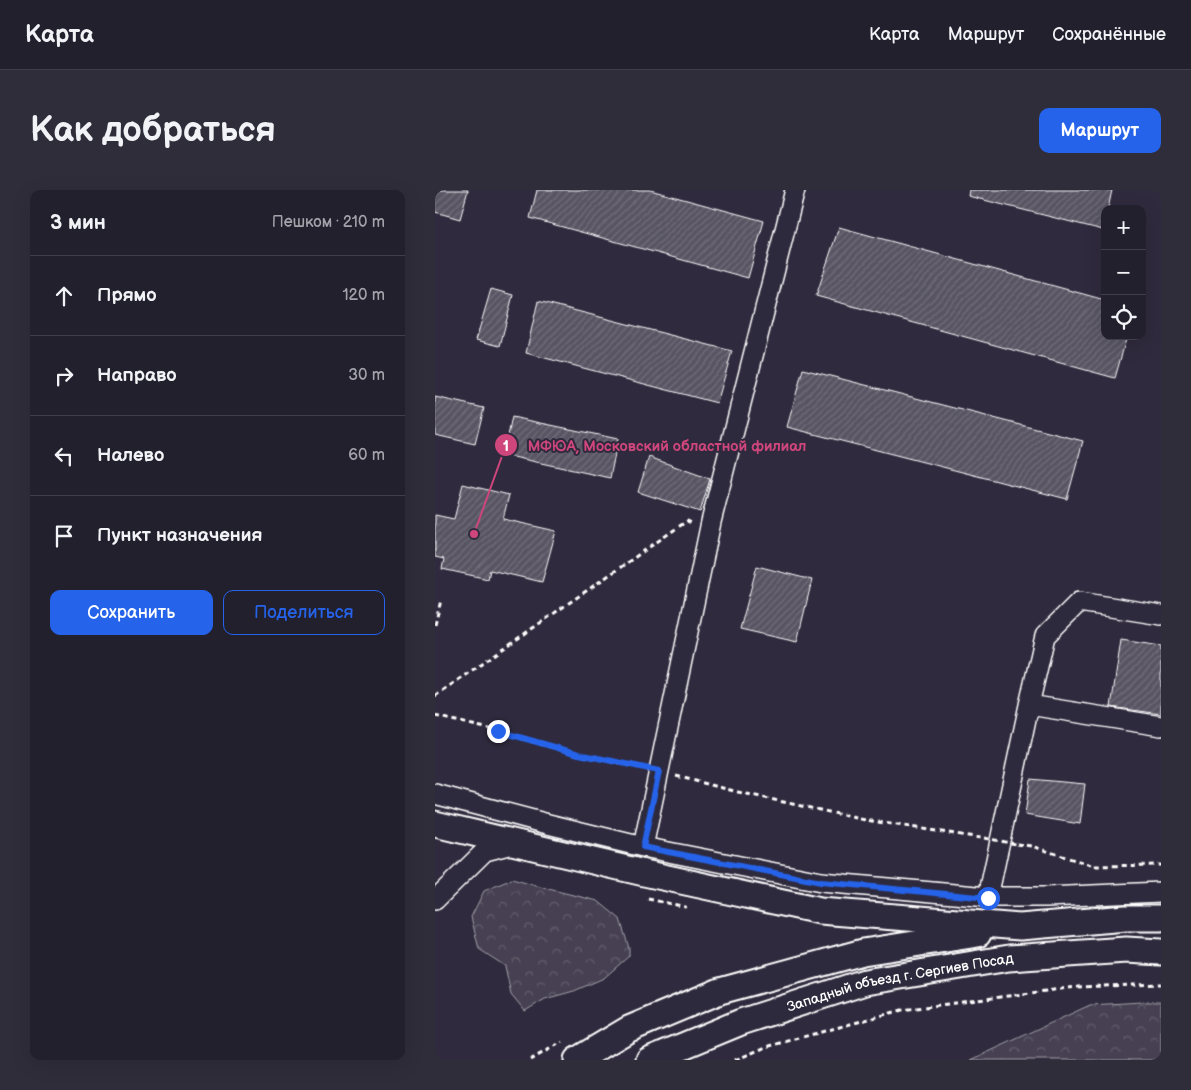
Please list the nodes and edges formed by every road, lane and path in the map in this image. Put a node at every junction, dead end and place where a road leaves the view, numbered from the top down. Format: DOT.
graph roads {
  1 [pos="795,190"];
  2 [pos="710,527"];
  3 [pos="441,600"];
  4 [pos="1161,614"];
  5 [pos="435,625"];
  6 [pos="435,696"];
  7 [pos="1029,705"];
  8 [pos="435,716"];
  9 [pos="1161,726"];
  10 [pos="659,771"];
  11 [pos="435,794"];
  12 [pos="435,824"];
  13 [pos="514,843"];
  14 [pos="643,847"];
  15 [pos="1161,866"];
  16 [pos="1161,892"];
  17 [pos="988,898"];
  18 [pos="435,900"];
  19 [pos="1161,918"];
  20 [pos="1020,927"];
  21 [pos="1161,952"];
  22 [pos="1161,984"];
  23 [pos="577,1060"];
  24 [pos="649,1060"];
  25 [pos="735,1060"];
  1 -- 2 [label="street"];
  2 -- 6 [label="path"];
  2 -- 10 [label="street"];
  3 -- 5 [label="path"];
  4 -- 7 [label="street"];
  7 -- 9 [label="street"];
  7 -- 17 [label="street"];
  8 -- 10 [label="path"];
  10 -- 14 [label="street"];
  10 -- 15 [label="path, bridge"];
  11 -- 14 [label="street"];
  12 -- 13 [label="main road"];
  13 -- 18 [label="street"];
  13 -- 20 [label="main road"];
  14 -- 17 [label="street"];
  16 -- 17 [label="street"];
  19 -- 20 [label="main road"];
  20 -- 23 [label="main road"];
  21 -- 24 [label="main road, Западный объезд г. Сергиев Посад"];
  22 -- 25 [label="path"];
}
